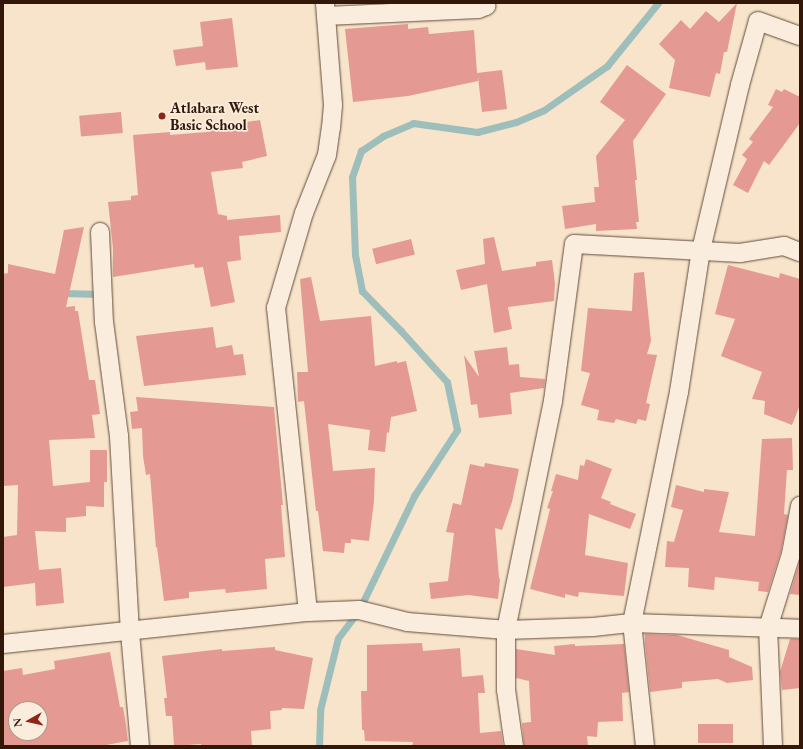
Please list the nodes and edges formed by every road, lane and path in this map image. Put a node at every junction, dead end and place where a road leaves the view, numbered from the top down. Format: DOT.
graph roads {
  1 [pos="486,3"];
  2 [pos="326,9"];
  3 [pos="800,36"];
  4 [pos="100,232"];
  5 [pos="701,250"];
  6 [pos="800,252"];
  7 [pos="800,506"];
  8 [pos="308,612"];
  9 [pos="632,623"];
  10 [pos="768,628"];
  11 [pos="800,629"];
  12 [pos="506,630"];
  13 [pos="130,632"];
  14 [pos="3,644"];
  15 [pos="140,746"];
  16 [pos="514,746"];
  17 [pos="645,746"];
  18 [pos="773,746"];
  1 -- 2 [label="street"];
  2 -- 8 [label="street"];
  3 -- 5 [label="street"];
  4 -- 13 [label="street"];
  5 -- 6 [label="street"];
  5 -- 9 [label="street"];
  5 -- 12 [label="street"];
  7 -- 10 [label="street"];
  8 -- 12 [label="street"];
  8 -- 13 [label="street"];
  9 -- 10 [label="street"];
  9 -- 12 [label="street"];
  9 -- 17 [label="street"];
  10 -- 11 [label="street"];
  10 -- 18 [label="street"];
  12 -- 16 [label="street"];
  13 -- 14 [label="street"];
  13 -- 15 [label="street"];
}
